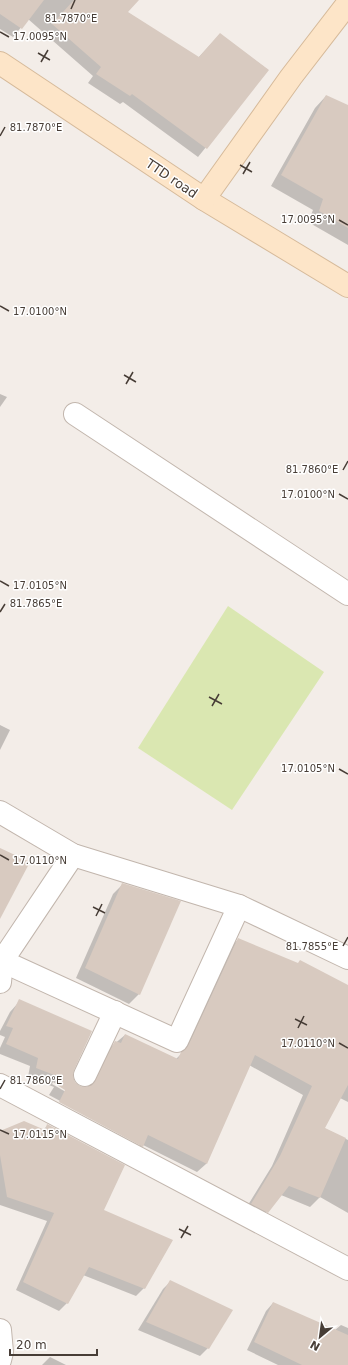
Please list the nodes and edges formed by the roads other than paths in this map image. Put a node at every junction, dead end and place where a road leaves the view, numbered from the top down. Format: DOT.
graph roads {
  1 [pos="348,3"];
  2 [pos="0,63"];
  3 [pos="204,199"];
  4 [pos="348,286"];
  5 [pos="75,414"];
  6 [pos="348,594"];
  7 [pos="0,812"];
  8 [pos="73,855"];
  9 [pos="239,906"];
  10 [pos="348,958"];
  11 [pos="2,961"];
  12 [pos="0,982"];
  13 [pos="115,1012"];
  14 [pos="85,1075"];
  15 [pos="0,1085"];
  16 [pos="348,1269"];
  17 [pos="0,1330"];
  18 [pos="0,1360"];
  1 -- 3 [label="street"];
  2 -- 3 [label="street, TTD road"];
  3 -- 4 [label="street, TTD road"];
  5 -- 6 [label="street"];
  7 -- 8 [label="street"];
  8 -- 9 [label="street"];
  8 -- 11 [label="street"];
  9 -- 10 [label="street"];
  9 -- 13 [label="street"];
  11 -- 12 [label="street"];
  11 -- 13 [label="street"];
  13 -- 14 [label="street"];
  15 -- 16 [label="street"];
  17 -- 18 [label="street"];
}
